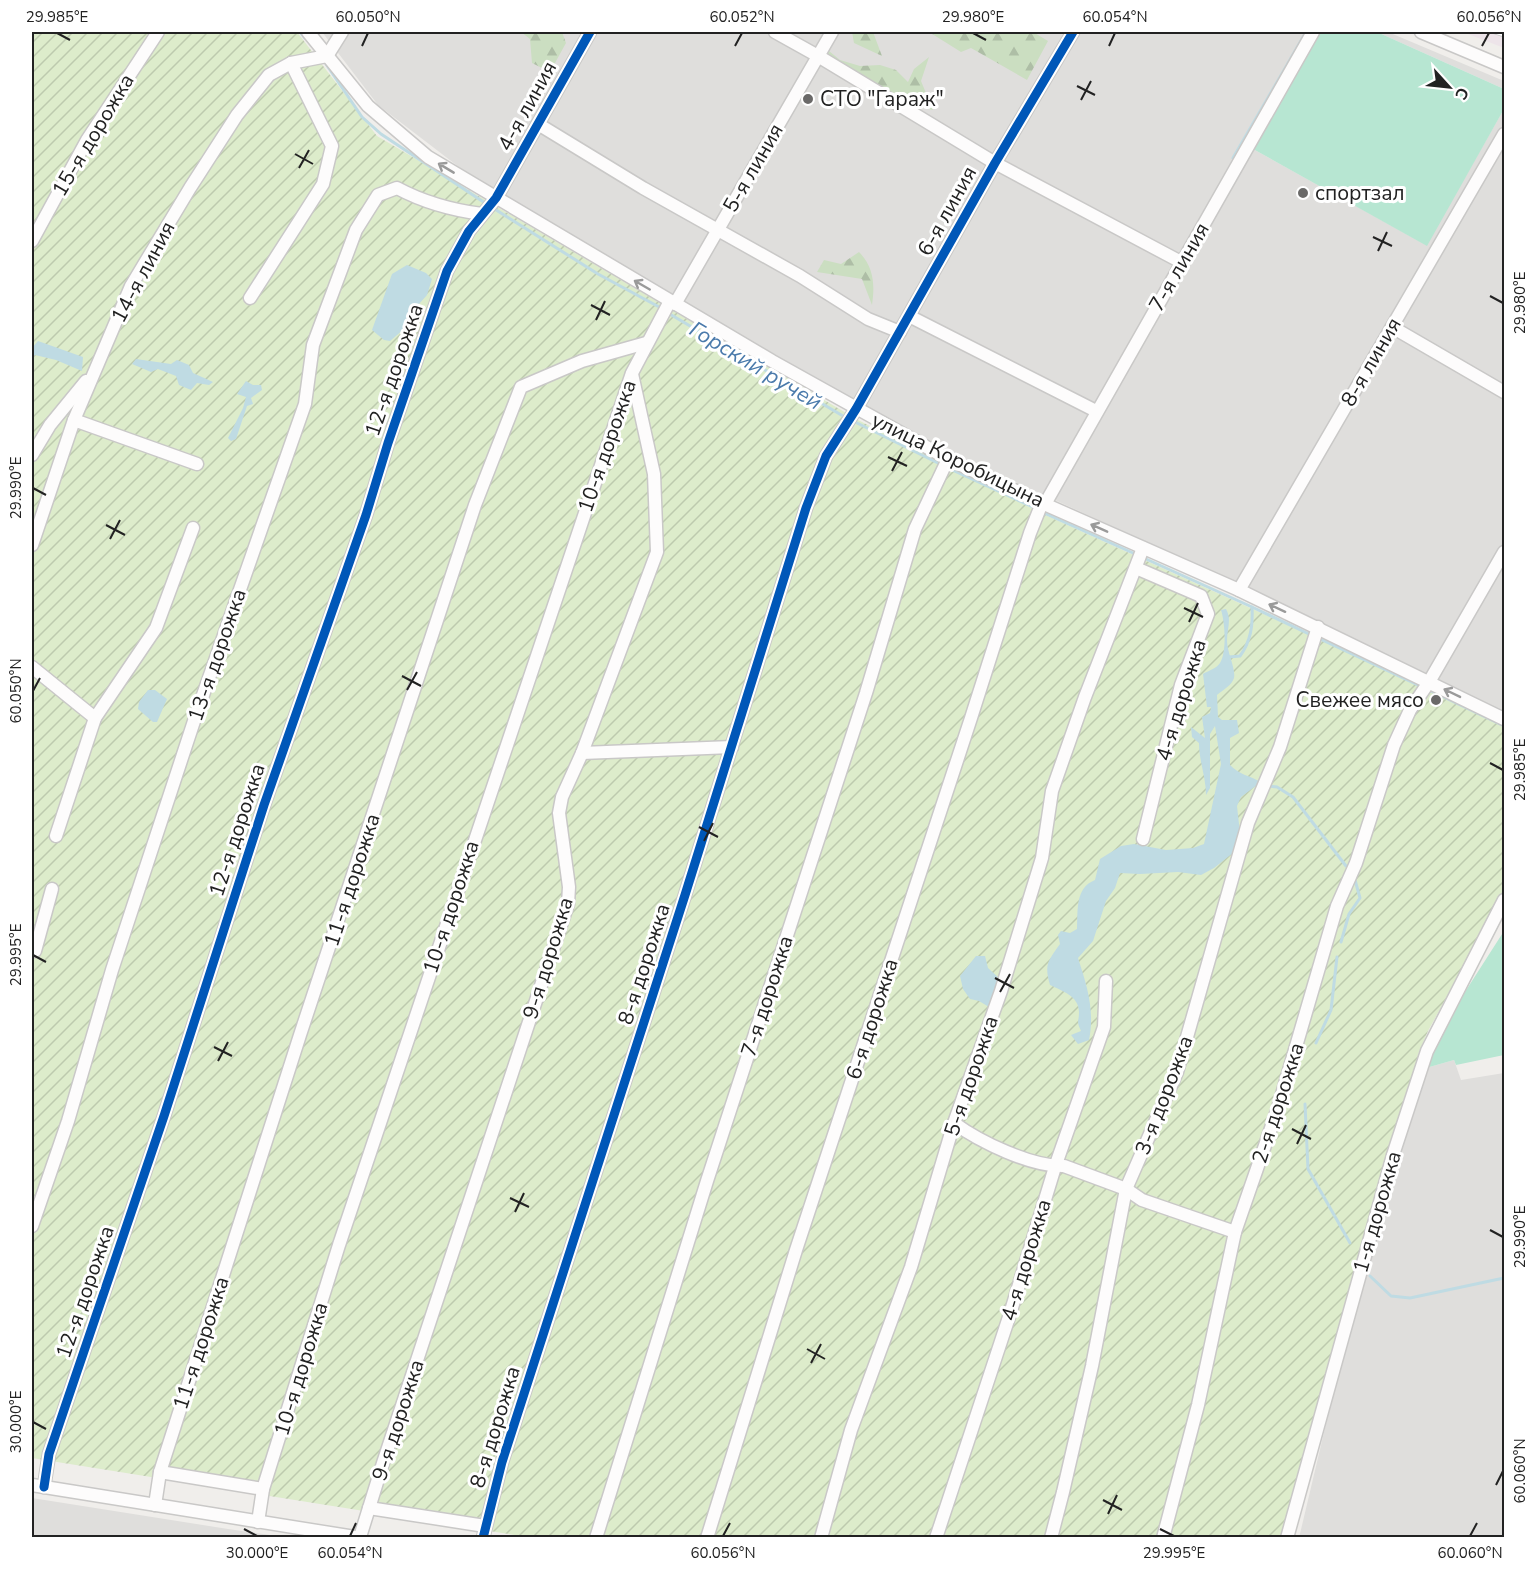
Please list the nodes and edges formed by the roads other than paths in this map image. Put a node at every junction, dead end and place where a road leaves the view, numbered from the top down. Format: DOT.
graph roads {
  1 [pos="158,32"];
  2 [pos="308,32"];
  3 [pos="342,32"];
  4 [pos="590,32"];
  5 [pos="775,32"];
  6 [pos="832,32"];
  7 [pos="1073,32"];
  8 [pos="1313,32"];
  9 [pos="1421,32"];
  10 [pos="327,56"];
  11 [pos="818,56"];
  12 [pos="291,63"];
  13 [pos="1504,67"];
  14 [pos="538,124"];
  15 [pos="1504,134"];
  16 [pos="995,163"];
  17 [pos="496,198"];
  18 [pos="482,214"];
  19 [pos="717,230"];
  20 [pos="32,241"];
  21 [pos="1181,262"];
  22 [pos="250,298"];
  23 [pos="673,302"];
  24 [pos="909,316"];
  25 [pos="1392,327"];
  26 [pos="900,332"];
  27 [pos="646,343"];
  28 [pos="95,370"];
  29 [pos="632,373"];
  30 [pos="1504,392"];
  31 [pos="856,410"];
  32 [pos="1096,411"];
  33 [pos="74,420"];
  34 [pos="32,455"];
  35 [pos="948,459"];
  36 [pos="197,464"];
  37 [pos="1044,504"];
  38 [pos="194,528"];
  39 [pos="32,545"];
  40 [pos="1143,548"];
  41 [pos="1504,552"];
  42 [pos="1136,568"];
  43 [pos="1239,590"];
  44 [pos="1318,627"];
  45 [pos="32,667"];
  46 [pos="1429,682"];
  47 [pos="95,718"];
  48 [pos="1504,719"];
  49 [pos="732,747"];
  50 [pos="582,753"];
  51 [pos="56,836"];
  52 [pos="1143,839"];
  53 [pos="52,889"];
  54 [pos="1504,900"];
  55 [pos="32,950"];
  56 [pos="1106,981"];
  57 [pos="954,1123"];
  58 [pos="1055,1167"];
  59 [pos="1126,1189"];
  60 [pos="32,1226"];
  61 [pos="1235,1232"];
  62 [pos="160,1472"];
  63 [pos="38,1486"];
  64 [pos="263,1489"];
  65 [pos="155,1505"];
  66 [pos="369,1508"];
  67 [pos="258,1522"];
  68 [pos="484,1532"];
  69 [pos="361,1538"];
  70 [pos="596,1538"];
  71 [pos="708,1538"];
  72 [pos="821,1538"];
  73 [pos="936,1538"];
  74 [pos="1051,1538"];
  75 [pos="1163,1538"];
  76 [pos="1287,1538"];
  1 -- 20 [label="street, 15-я дорожка"];
  2 -- 10 [label="street, улица Коробицына"];
  3 -- 10 [label="street"];
  4 -- 14 [label="street, 4-я линия"];
  5 -- 11 [label="street"];
  6 -- 11 [label="street, 5-я линия"];
  7 -- 16 [label="street, 6-я линия"];
  8 -- 21 [label="street, 7-я линия"];
  9 -- 13 [label="street"];
  10 -- 12 [label="street, 14-я линия"];
  17 -- 10 [label="street, улица Коробицына, one-way"];
  11 -- 16 [label="street"];
  11 -- 19 [label="street, 5-я линия"];
  12 -- 22 [label="street"];
  12 -- 28 [label="street, 14-я линия"];
  14 -- 17 [label="street, 4-я линия"];
  14 -- 19 [label="street"];
  15 -- 25 [label="street, 8-я линия"];
  16 -- 21 [label="street"];
  16 -- 24 [label="street, 6-я линия"];
  17 -- 18 [label="street, 12-я дорожка"];
  23 -- 17 [label="street, улица Коробицына, one-way"];
  18 -- 60 [label="street, 13-я дорожка"];
  18 -- 63 [label="street, 12-я дорожка"];
  19 -- 23 [label="street, 5-я линия"];
  19 -- 26 [label="street"];
  21 -- 32 [label="street, 7-я линия"];
  23 -- 27 [label="street, 10-я дорожка"];
  23 -- 31 [label="street, улица Коробицына"];
  24 -- 26 [label="street, 6-я линия"];
  24 -- 32 [label="street"];
  25 -- 30 [label="street"];
  25 -- 43 [label="street, 8-я линия"];
  26 -- 31 [label="street, 6-я линия"];
  27 -- 29 [label="street, 10-я дорожка"];
  27 -- 62 [label="street, 11-я дорожка"];
  28 -- 33 [label="street, 14-я линия"];
  28 -- 34 [label="street"];
  29 -- 50 [label="street, 9-я дорожка"];
  29 -- 64 [label="street, 10-я дорожка"];
  31 -- 35 [label="street, улица Коробицына"];
  31 -- 49 [label="street, 8-я дорожка"];
  32 -- 37 [label="street, 7-я линия"];
  33 -- 36 [label="street"];
  33 -- 39 [label="street, 14-я линия"];
  35 -- 37 [label="street, улица Коробицына"];
  35 -- 70 [label="street, 7-я дорожка"];
  40 -- 37 [label="street, улица Коробицына, one-way"];
  37 -- 71 [label="street, 6-я дорожка"];
  38 -- 47 [label="street"];
  40 -- 42 [label="street, 5-я дорожка"];
  40 -- 43 [label="street, улица Коробицына"];
  41 -- 46 [label="street, 2-я дорожка"];
  42 -- 52 [label="street, 4-я дорожка"];
  42 -- 57 [label="street, 5-я дорожка"];
  44 -- 43 [label="street, улица Коробицына, one-way"];
  44 -- 46 [label="street, улица Коробицына"];
  44 -- 59 [label="street, 3-я дорожка"];
  45 -- 47 [label="street"];
  48 -- 46 [label="street, улица Коробицына, one-way"];
  46 -- 61 [label="street, 2-я дорожка"];
  47 -- 51 [label="street"];
  49 -- 50 [label="street"];
  49 -- 68 [label="street, 8-я дорожка"];
  50 -- 66 [label="street, 9-я дорожка"];
  53 -- 55 [label="street"];
  54 -- 76 [label="street, 1-я дорожка"];
  56 -- 58 [label="street, 4-я дорожка"];
  57 -- 58 [label="street"];
  57 -- 72 [label="street, 5-я дорожка"];
  58 -- 59 [label="street"];
  58 -- 73 [label="street, 4-я дорожка"];
  59 -- 61 [label="street"];
  59 -- 74 [label="street, 3-я дорожка"];
  61 -- 75 [label="street, 2-я дорожка"];
  62 -- 64 [label="street"];
  62 -- 65 [label="street, 11-я дорожка"];
  63 -- 65 [label="street"];
  64 -- 67 [label="street, 10-я дорожка"];
  65 -- 67 [label="street"];
  66 -- 68 [label="street"];
  66 -- 69 [label="street, 9-я дорожка"];
  67 -- 69 [label="street"];
}
